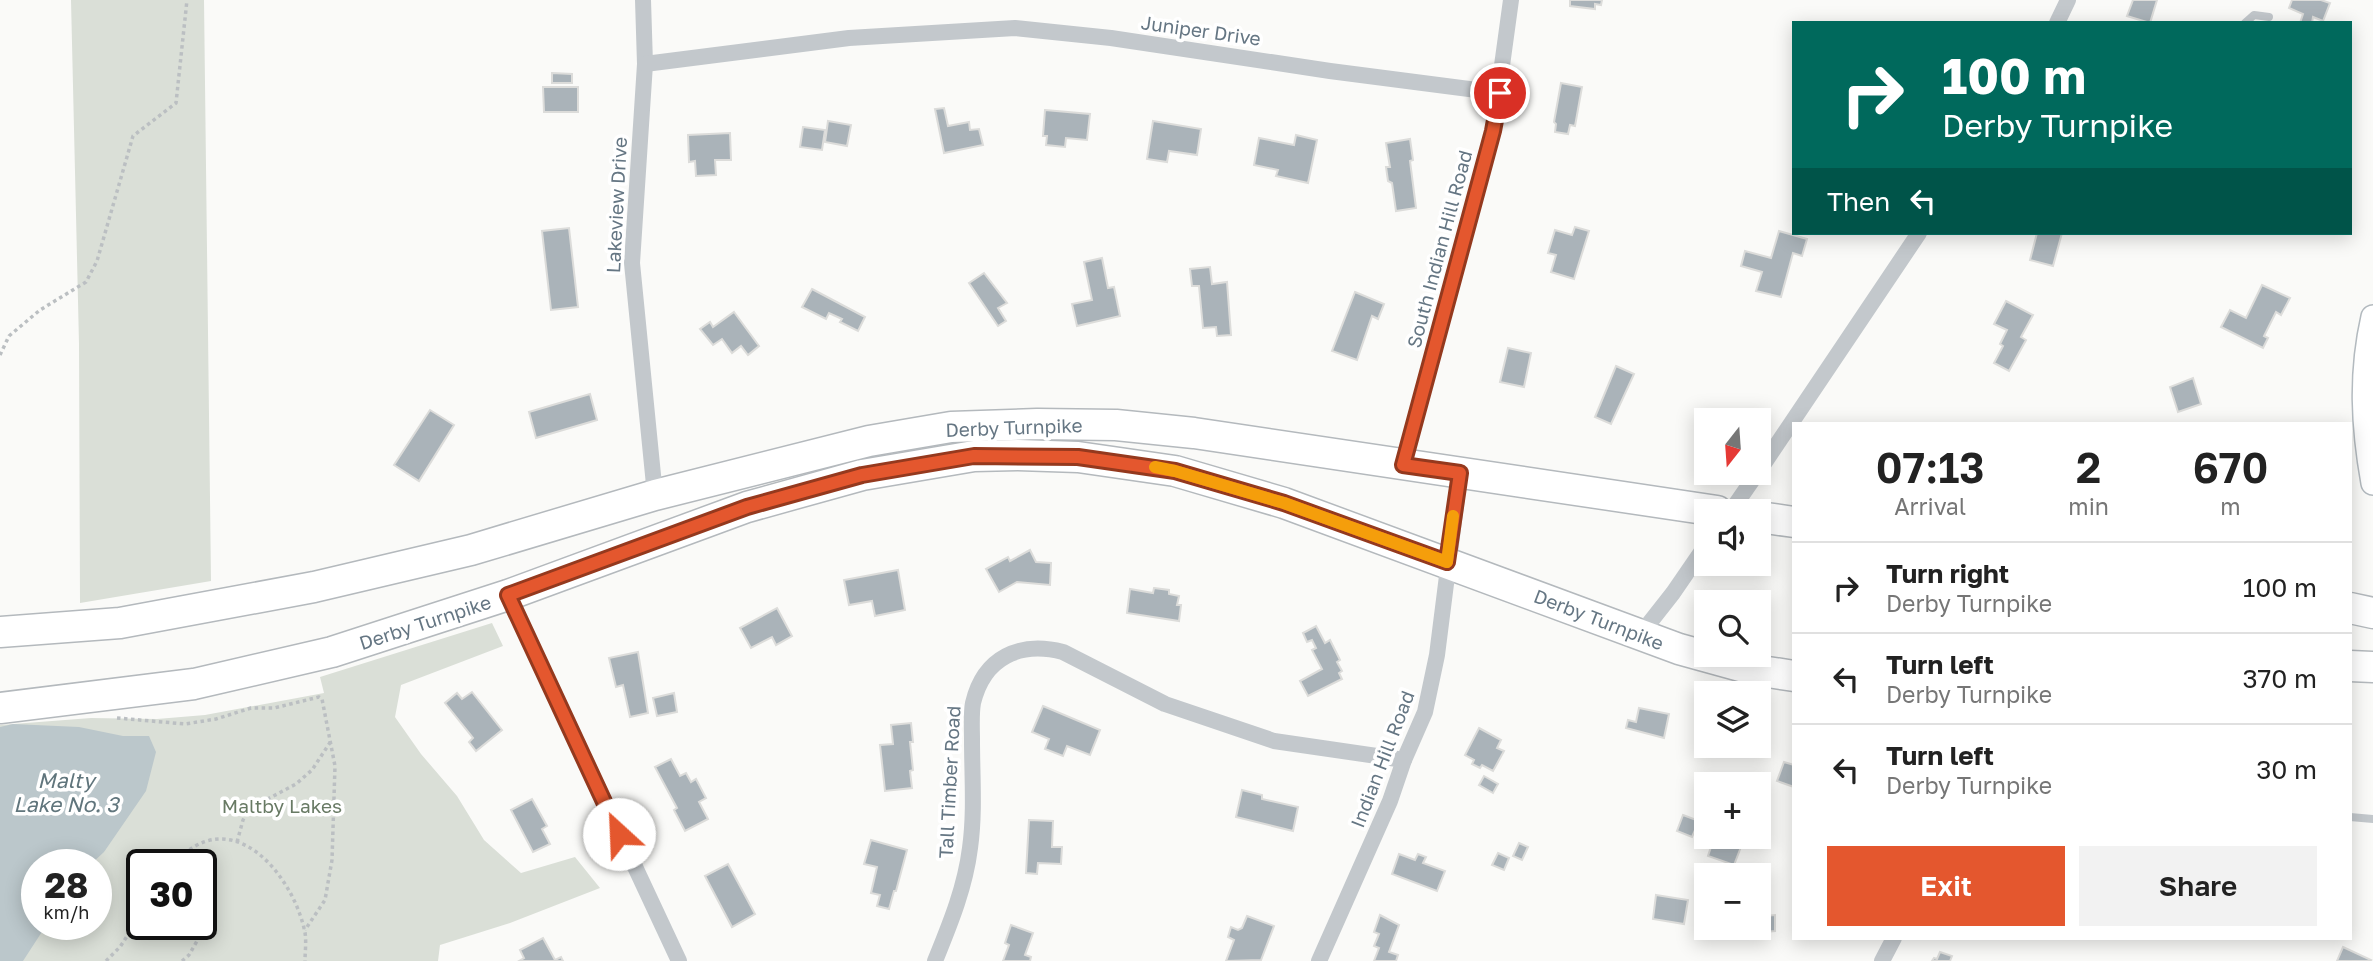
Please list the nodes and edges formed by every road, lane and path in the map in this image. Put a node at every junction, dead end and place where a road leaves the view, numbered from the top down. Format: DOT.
graph roads {
  1 [pos="187,0"];
  2 [pos="643,0"];
  3 [pos="1511,0"];
  4 [pos="2068,0"];
  5 [pos="2269,16"];
  6 [pos="2058,21"];
  7 [pos="2247,21"];
  8 [pos="645,64"];
  9 [pos="1500,93"];
  10 [pos="1918,235"];
  11 [pos="2373,317"];
  12 [pos="0,355"];
  13 [pos="1800,417"];
  14 [pos="1792,427"];
  15 [pos="2369,437"];
  16 [pos="1771,455"];
  17 [pos="1403,465"];
  18 [pos="1460,473"];
  19 [pos="2373,483"];
  20 [pos="655,495"];
  21 [pos="1694,508"];
  22 [pos="1771,519"];
  23 [pos="1792,522"];
  24 [pos="1447,562"];
  25 [pos="1694,562"];
  26 [pos="508,595"];
  27 [pos="2352,608"];
  28 [pos="2373,613"];
  29 [pos="0,632"];
  30 [pos="1640,635"];
  31 [pos="2352,666"];
  32 [pos="2373,667"];
  33 [pos="1792,676"];
  34 [pos="0,708"];
  35 [pos="105,718"];
  36 [pos="331,740"];
  37 [pos="1404,760"];
  38 [pos="2352,817"];
  39 [pos="2373,819"];
  40 [pos="237,842"];
  41 [pos="190,849"];
  42 [pos="305,930"];
  43 [pos="126,938"];
  44 [pos="1893,940"];
  45 [pos="197,942"];
  46 [pos="106,961"];
  47 [pos="182,961"];
  48 [pos="305,961"];
  49 [pos="679,961"];
  50 [pos="935,961"];
  51 [pos="1319,961"];
  52 [pos="1882,961"];
  1 -- 12 [label="path"];
  2 -- 8 [label="street, Lakeview Drive"];
  3 -- 9 [label="street, South Indian Hill Road"];
  4 -- 6 [label="street"];
  5 -- 7 [label="lane"];
  8 -- 9 [label="street, Juniper Drive"];
  8 -- 20 [label="street, Lakeview Drive"];
  9 -- 17 [label="street, South Indian Hill Road"];
  10 -- 13 [label="street"];
  11 -- 15 [label="street"];
  14 -- 16 [label="street"];
  15 -- 19 [label="street"];
  17 -- 18 [label="highway, Derby Turnpike"];
  17 -- 20 [label="highway, Derby Turnpike"];
  18 -- 21 [label="highway, Derby Turnpike"];
  18 -- 24 [label="street"];
  20 -- 29 [label="highway, Derby Turnpike"];
  22 -- 23 [label="highway"];
  24 -- 26 [label="highway, Derby Turnpike"];
  24 -- 30 [label="highway, Derby Turnpike"];
  24 -- 37 [label="street, Indian Hill Road"];
  25 -- 30 [label="street"];
  26 -- 34 [label="highway, Derby Turnpike"];
  26 -- 49 [label="street"];
  27 -- 28 [label="highway"];
  30 -- 33 [label="highway, Derby Turnpike"];
  31 -- 32 [label="highway"];
  35 -- 36 [label="path"];
  36 -- 40 [label="path"];
  36 -- 42 [label="path"];
  37 -- 50 [label="street, Tall Timber Road"];
  37 -- 51 [label="street, Indian Hill Road"];
  38 -- 39 [label="lane"];
  40 -- 41 [label="path"];
  40 -- 42 [label="path"];
  42 -- 48 [label="path"];
  43 -- 46 [label="path"];
  44 -- 52 [label="street"];
  45 -- 47 [label="path"];
}
